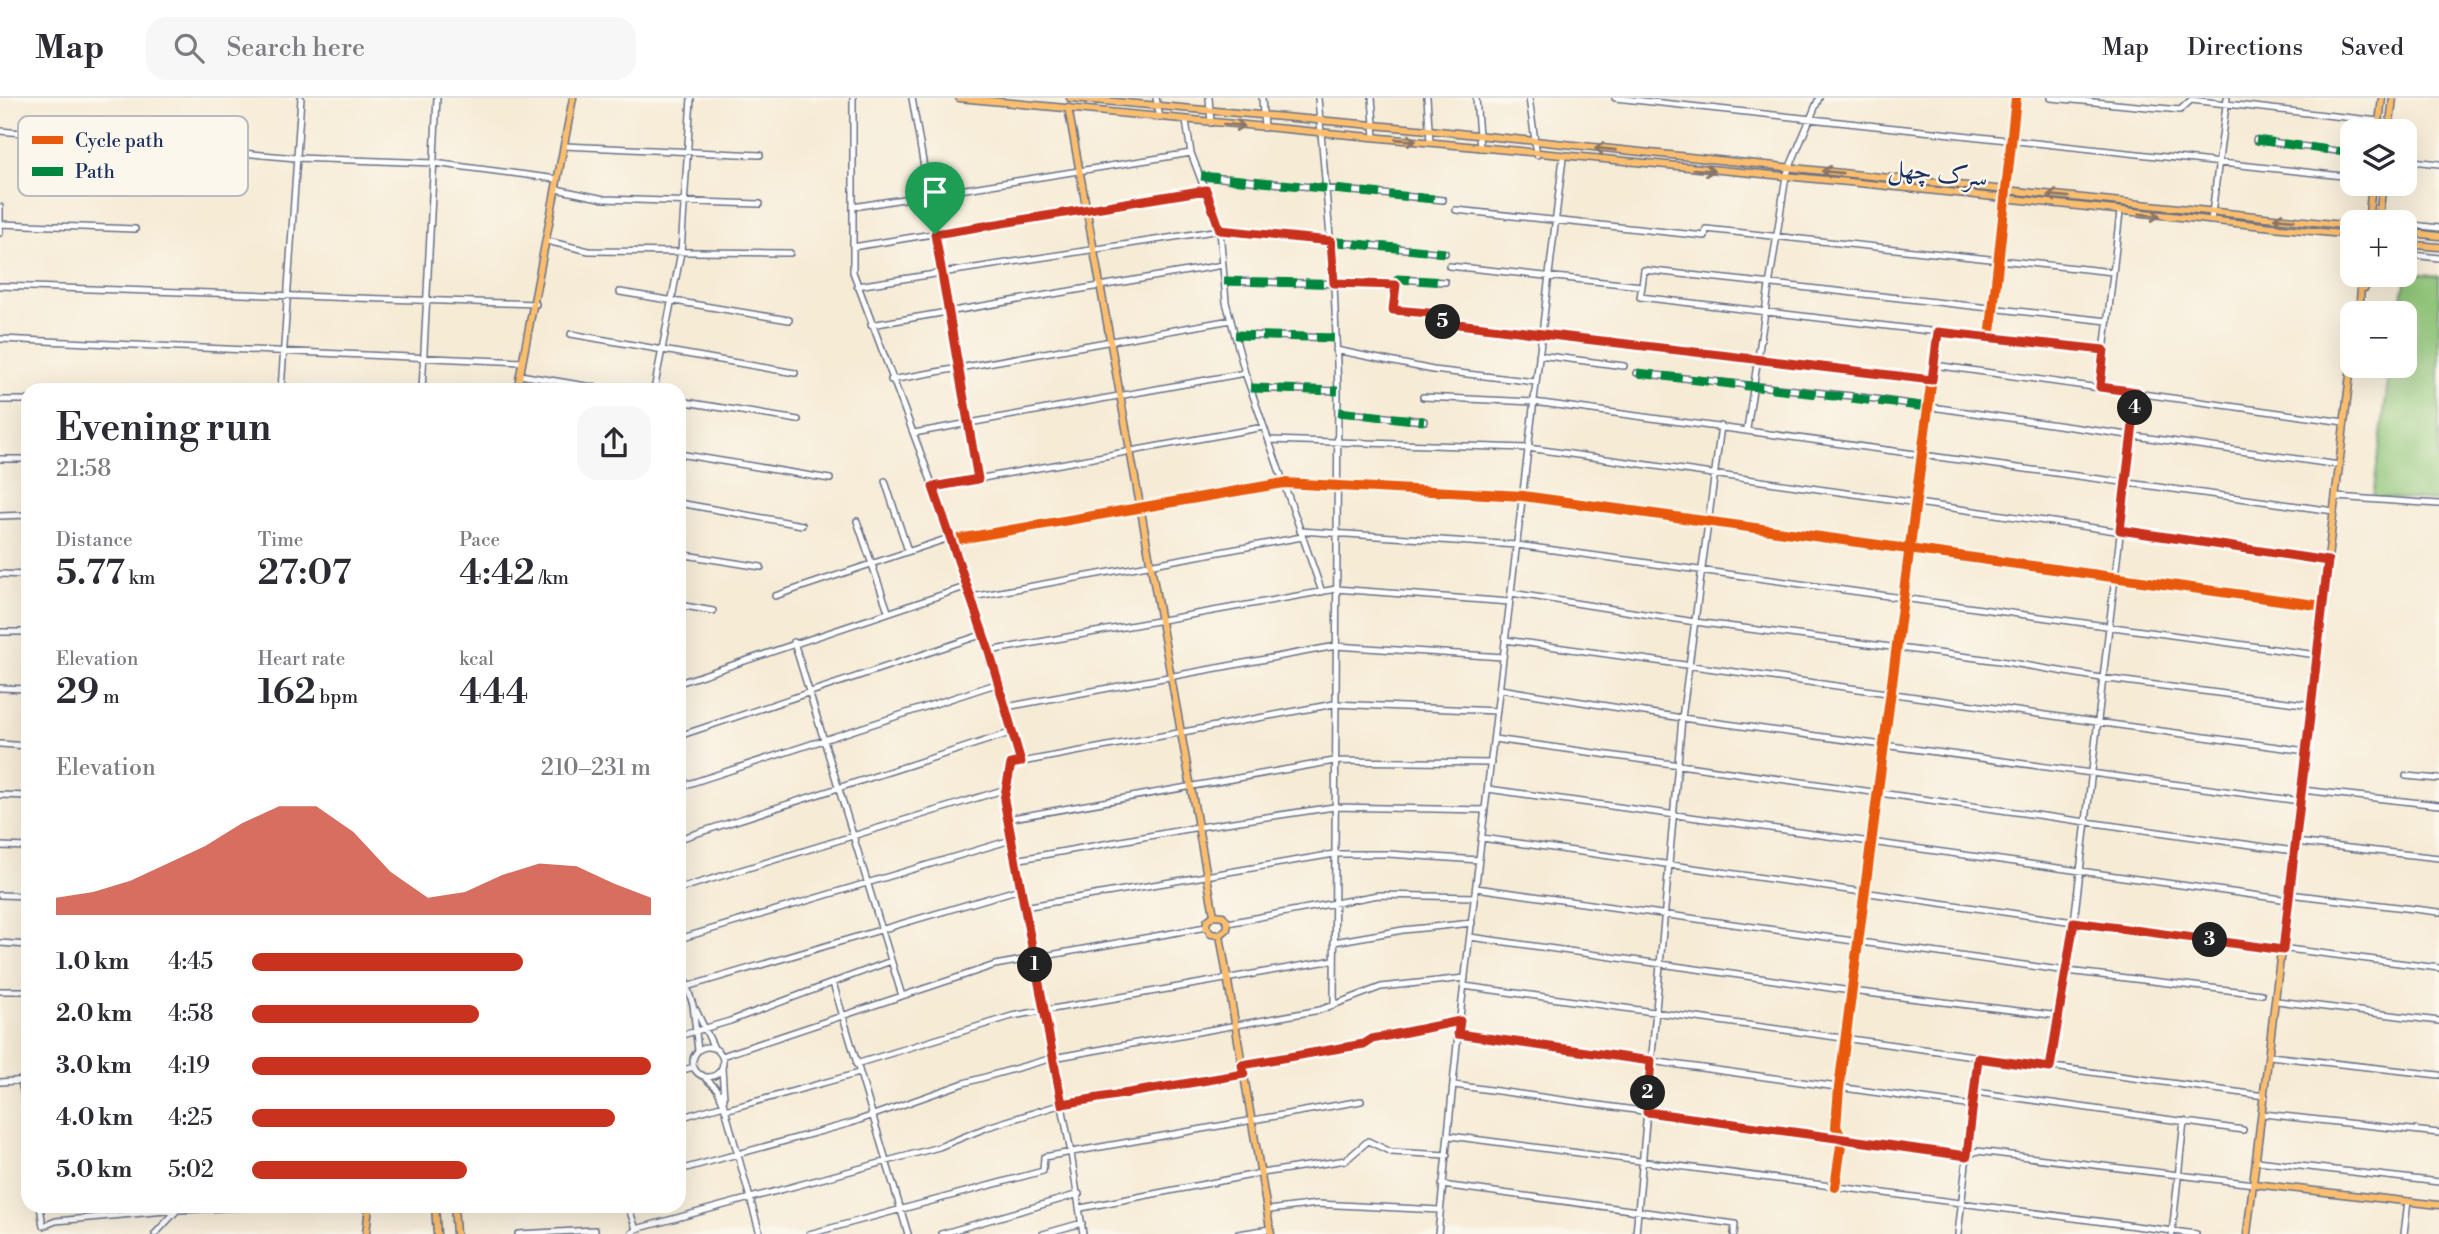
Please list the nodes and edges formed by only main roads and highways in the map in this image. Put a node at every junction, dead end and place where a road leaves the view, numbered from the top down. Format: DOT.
graph roads {
  1 [pos="573,98"];
  2 [pos="959,98"];
  3 [pos="1068,98"];
  4 [pos="2382,98"];
  5 [pos="2393,98"];
  6 [pos="1022,101"];
  7 [pos="1069,109"];
  8 [pos="2379,119"];
  9 [pos="2390,119"];
  10 [pos="2340,223"];
  11 [pos="2417,233"];
  12 [pos="2340,234"];
  13 [pos="2439,236"];
  14 [pos="2417,245"];
  15 [pos="2439,247"];
  16 [pos="2363,287"];
  17 [pos="2365,287"];
  18 [pos="2363,293"];
  19 [pos="2361,301"];
  20 [pos="2350,378"];
  21 [pos="518,383"];
  22 [pos="1214,915"];
  23 [pos="1220,935"];
  24 [pos="2254,1184"];
  25 [pos="2439,1205"];
  26 [pos="368,1213"];
  27 [pos="436,1213"];
  28 [pos="454,1213"];
  29 [pos="1271,1231"];
  30 [pos="366,1234"];
  31 [pos="437,1234"];
  32 [pos="456,1234"];
  33 [pos="2247,1234"];
  1 -- 21 [label="main road"];
  2 -- 6 [label="main road, سرک چهل"];
  3 -- 7 [label="main road"];
  10 -- 3 [label="main road, one-way"];
  4 -- 8 [label="main road"];
  5 -- 9 [label="main road"];
  6 -- 7 [label="main road, سرک چهل"];
  7 -- 12 [label="main road, سرک چهل, one-way"];
  7 -- 22 [label="main road"];
  11 -- 13 [label="main road"];
  14 -- 15 [label="main road"];
  16 -- 18 [label="main road"];
  17 -- 18 [label="main road"];
  18 -- 19 [label="main road"];
  20 -- 24 [label="main road"];
  22 -- 23 [label="main road"];
  22 -- 23 [label="main road"];
  23 -- 29 [label="main road"];
  24 -- 25 [label="main road"];
  24 -- 33 [label="main road"];
  26 -- 30 [label="main road"];
  27 -- 31 [label="main road"];
  28 -- 32 [label="main road"];
}
